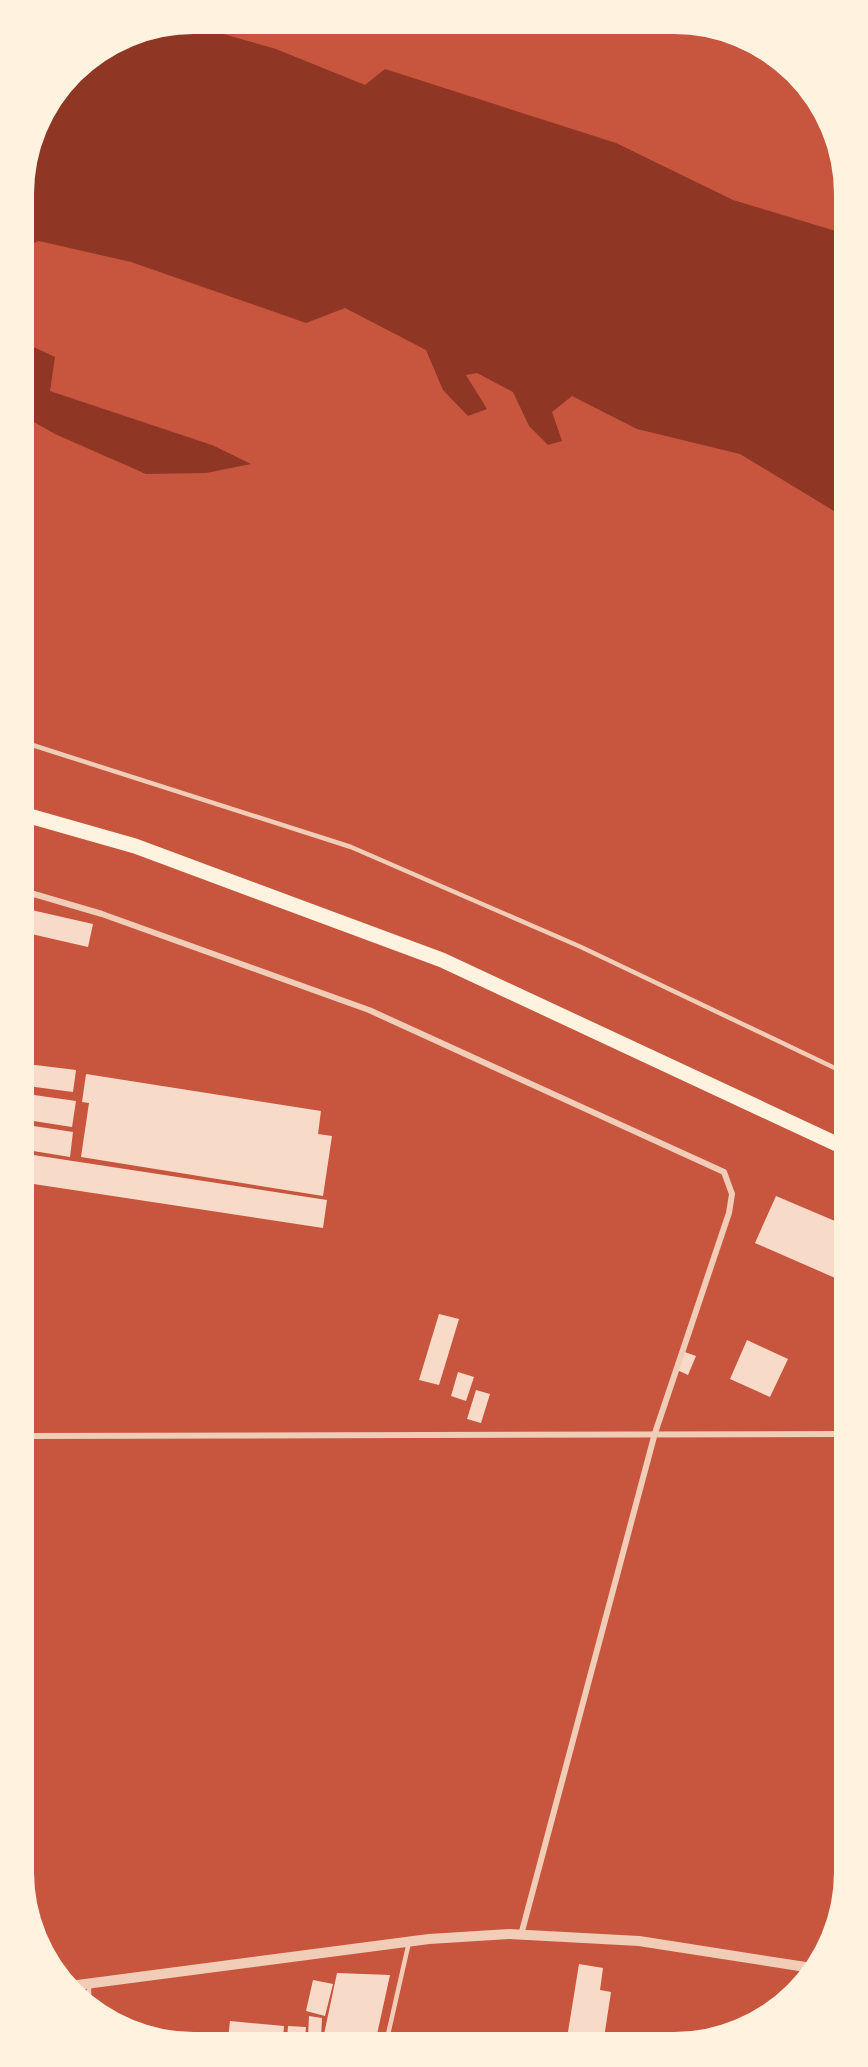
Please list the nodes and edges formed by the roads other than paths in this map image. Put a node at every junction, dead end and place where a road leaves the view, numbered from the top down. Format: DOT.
graph roads {
  1 [pos="35,746"];
  2 [pos="35,817"];
  3 [pos="35,894"];
  4 [pos="833,1067"];
  5 [pos="833,1142"];
  6 [pos="655,1433"];
  7 [pos="833,1434"];
  8 [pos="34,1436"];
  9 [pos="521,1935"];
  10 [pos="409,1942"];
  11 [pos="802,1967"];
  12 [pos="89,1983"];
  13 [pos="80,1984"];
  14 [pos="89,1992"];
  15 [pos="389,2032"];
  1 -- 4 [label="lane"];
  2 -- 5 [label="main road"];
  3 -- 6 [label="street"];
  6 -- 7 [label="street"];
  6 -- 8 [label="street"];
  6 -- 9 [label="street"];
  9 -- 10 [label="street"];
  9 -- 11 [label="street"];
  10 -- 12 [label="street"];
  10 -- 15 [label="lane"];
  12 -- 13 [label="street"];
  12 -- 14 [label="lane"];
}
